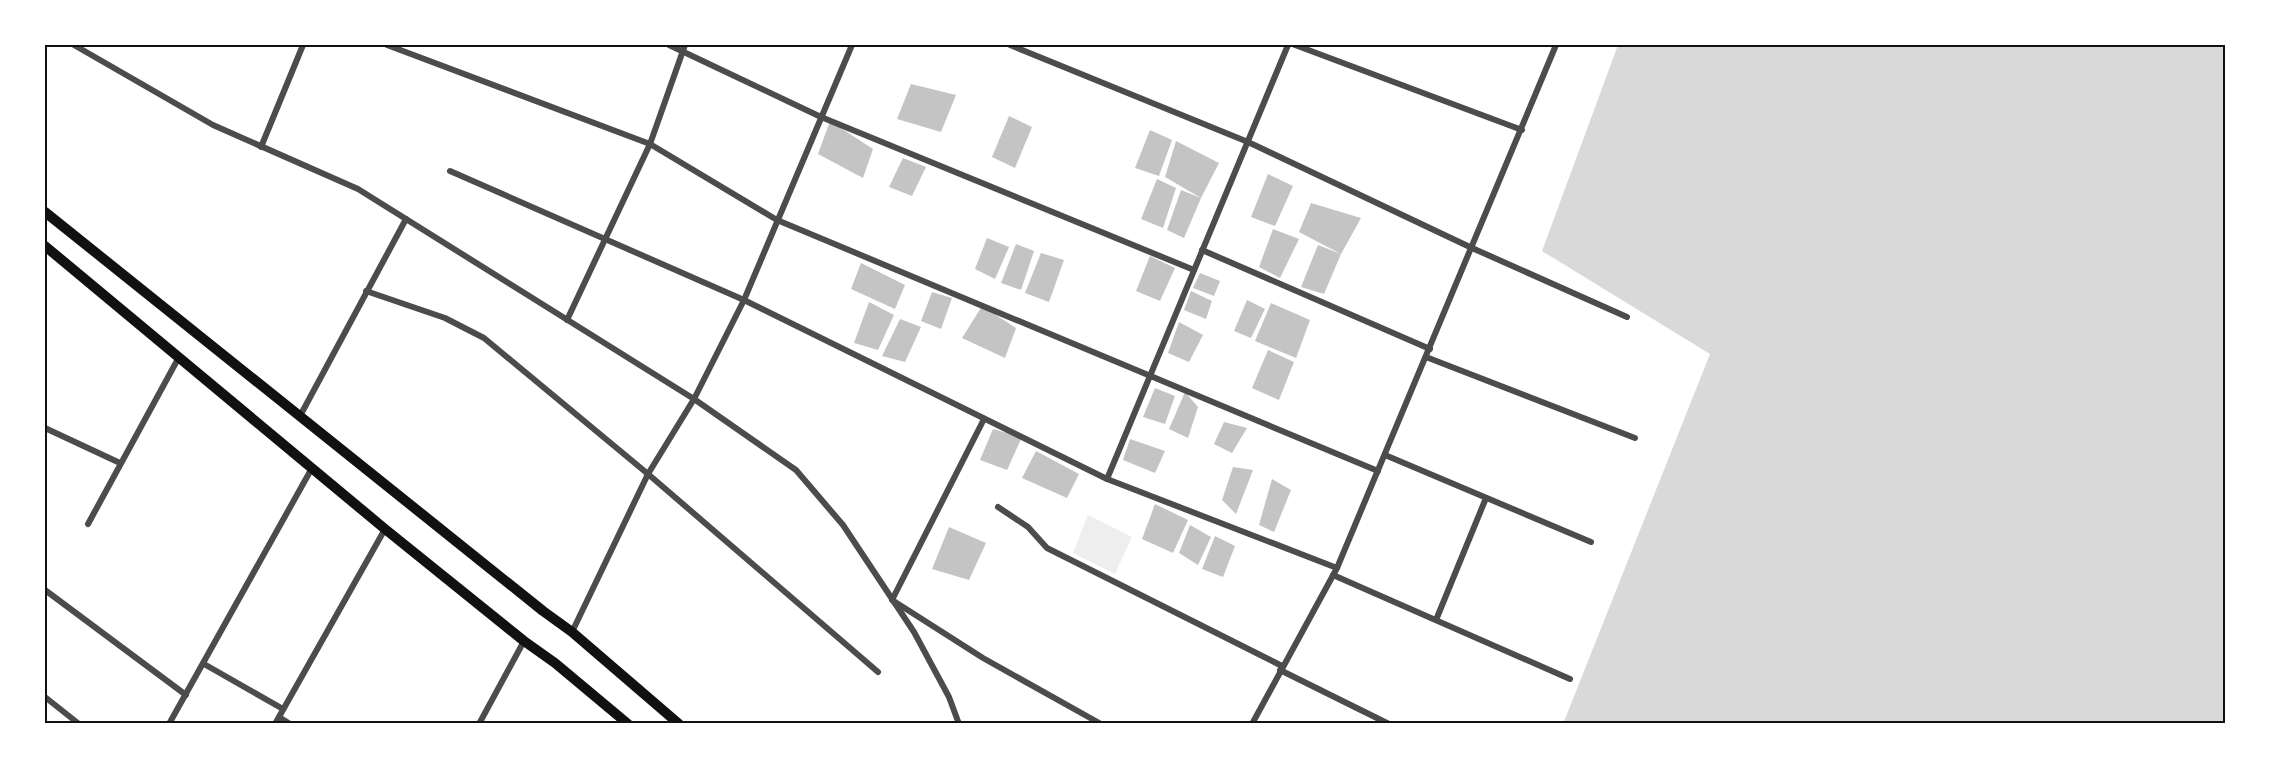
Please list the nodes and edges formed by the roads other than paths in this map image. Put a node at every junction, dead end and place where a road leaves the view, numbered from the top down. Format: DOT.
graph roads {
  1 [pos="74,45"];
  2 [pos="303,45"];
  3 [pos="387,45"];
  4 [pos="669,45"];
  5 [pos="852,45"];
  6 [pos="1010,45"];
  7 [pos="1288,45"];
  8 [pos="1295,45"];
  9 [pos="1556,45"];
  10 [pos="684,48"];
  11 [pos="821,117"];
  12 [pos="1522,130"];
  13 [pos="1248,142"];
  14 [pos="650,144"];
  15 [pos="261,147"];
  16 [pos="450,171"];
  17 [pos="45,212"];
  18 [pos="406,219"];
  19 [pos="777,220"];
  20 [pos="605,241"];
  21 [pos="45,246"];
  22 [pos="1472,249"];
  23 [pos="1203,250"];
  24 [pos="1194,270"];
  25 [pos="366,291"];
  26 [pos="744,300"];
  27 [pos="1628,317"];
  28 [pos="567,320"];
  29 [pos="1430,349"];
  30 [pos="179,357"];
  31 [pos="1426,357"];
  32 [pos="1149,377"];
  33 [pos="694,399"];
  34 [pos="300,416"];
  35 [pos="984,419"];
  36 [pos="45,428"];
  37 [pos="1635,438"];
  38 [pos="1385,455"];
  39 [pos="120,463"];
  40 [pos="312,468"];
  41 [pos="1378,471"];
  42 [pos="648,474"];
  43 [pos="1107,479"];
  44 [pos="1486,498"];
  45 [pos="998,507"];
  46 [pos="88,524"];
  47 [pos="385,529"];
  48 [pos="1590,542"];
  49 [pos="1337,568"];
  50 [pos="1333,575"];
  51 [pos="45,590"];
  52 [pos="892,600"];
  53 [pos="1436,620"];
  54 [pos="572,632"];
  55 [pos="524,641"];
  56 [pos="204,664"];
  57 [pos="1281,668"];
  58 [pos="878,672"];
  59 [pos="1570,680"];
  60 [pos="186,695"];
  61 [pos="45,697"];
  62 [pos="283,709"];
  63 [pos="279,717"];
  64 [pos="622,722"];
  65 [pos="79,724"];
  66 [pos="169,724"];
  67 [pos="275,724"];
  68 [pos="290,724"];
  69 [pos="479,724"];
  70 [pos="679,724"];
  71 [pos="959,724"];
  72 [pos="1101,724"];
  73 [pos="1252,724"];
  74 [pos="1389,724"];
  1 -- 15 [label="street"];
  2 -- 15 [label="street"];
  3 -- 14 [label="street"];
  4 -- 10 [label="street"];
  5 -- 11 [label="street"];
  6 -- 13 [label="street"];
  7 -- 13 [label="street"];
  8 -- 12 [label="street"];
  9 -- 12 [label="street"];
  10 -- 11 [label="street"];
  10 -- 14 [label="street"];
  11 -- 19 [label="street"];
  11 -- 24 [label="street"];
  12 -- 22 [label="street"];
  13 -- 22 [label="street"];
  13 -- 23 [label="street"];
  14 -- 19 [label="street"];
  14 -- 20 [label="street"];
  15 -- 18 [label="street"];
  16 -- 20 [label="street"];
  17 -- 34 [label="main road"];
  18 -- 25 [label="street"];
  18 -- 28 [label="street"];
  19 -- 26 [label="street"];
  19 -- 32 [label="street"];
  20 -- 26 [label="street"];
  20 -- 28 [label="street"];
  21 -- 30 [label="main road"];
  22 -- 27 [label="street"];
  22 -- 29 [label="street"];
  23 -- 24 [label="street"];
  23 -- 29 [label="street"];
  24 -- 32 [label="street"];
  25 -- 34 [label="street"];
  25 -- 42 [label="street"];
  26 -- 33 [label="street"];
  26 -- 35 [label="street"];
  28 -- 33 [label="street"];
  29 -- 31 [label="street"];
  30 -- 39 [label="street"];
  30 -- 40 [label="main road"];
  31 -- 37 [label="street"];
  31 -- 38 [label="street"];
  32 -- 41 [label="street"];
  32 -- 43 [label="street"];
  33 -- 42 [label="street"];
  33 -- 52 [label="street"];
  34 -- 54 [label="main road"];
  35 -- 43 [label="street"];
  35 -- 52 [label="street"];
  36 -- 39 [label="street"];
  38 -- 41 [label="street"];
  38 -- 44 [label="street"];
  39 -- 46 [label="street"];
  40 -- 47 [label="main road"];
  40 -- 56 [label="street"];
  41 -- 49 [label="street"];
  42 -- 54 [label="street"];
  42 -- 58 [label="street"];
  43 -- 49 [label="street"];
  44 -- 48 [label="street"];
  44 -- 53 [label="street"];
  45 -- 57 [label="street"];
  47 -- 55 [label="main road"];
  47 -- 62 [label="street"];
  49 -- 50 [label="street"];
  50 -- 53 [label="street"];
  50 -- 57 [label="street"];
  51 -- 60 [label="street"];
  52 -- 71 [label="street"];
  52 -- 72 [label="street"];
  53 -- 59 [label="street"];
  54 -- 70 [label="main road"];
  55 -- 64 [label="main road"];
  55 -- 69 [label="street"];
  56 -- 60 [label="street"];
  56 -- 62 [label="street"];
  57 -- 73 [label="street"];
  57 -- 74 [label="street"];
  60 -- 66 [label="street"];
  61 -- 65 [label="street"];
  62 -- 63 [label="street"];
  63 -- 67 [label="street"];
  63 -- 68 [label="street"];
}
